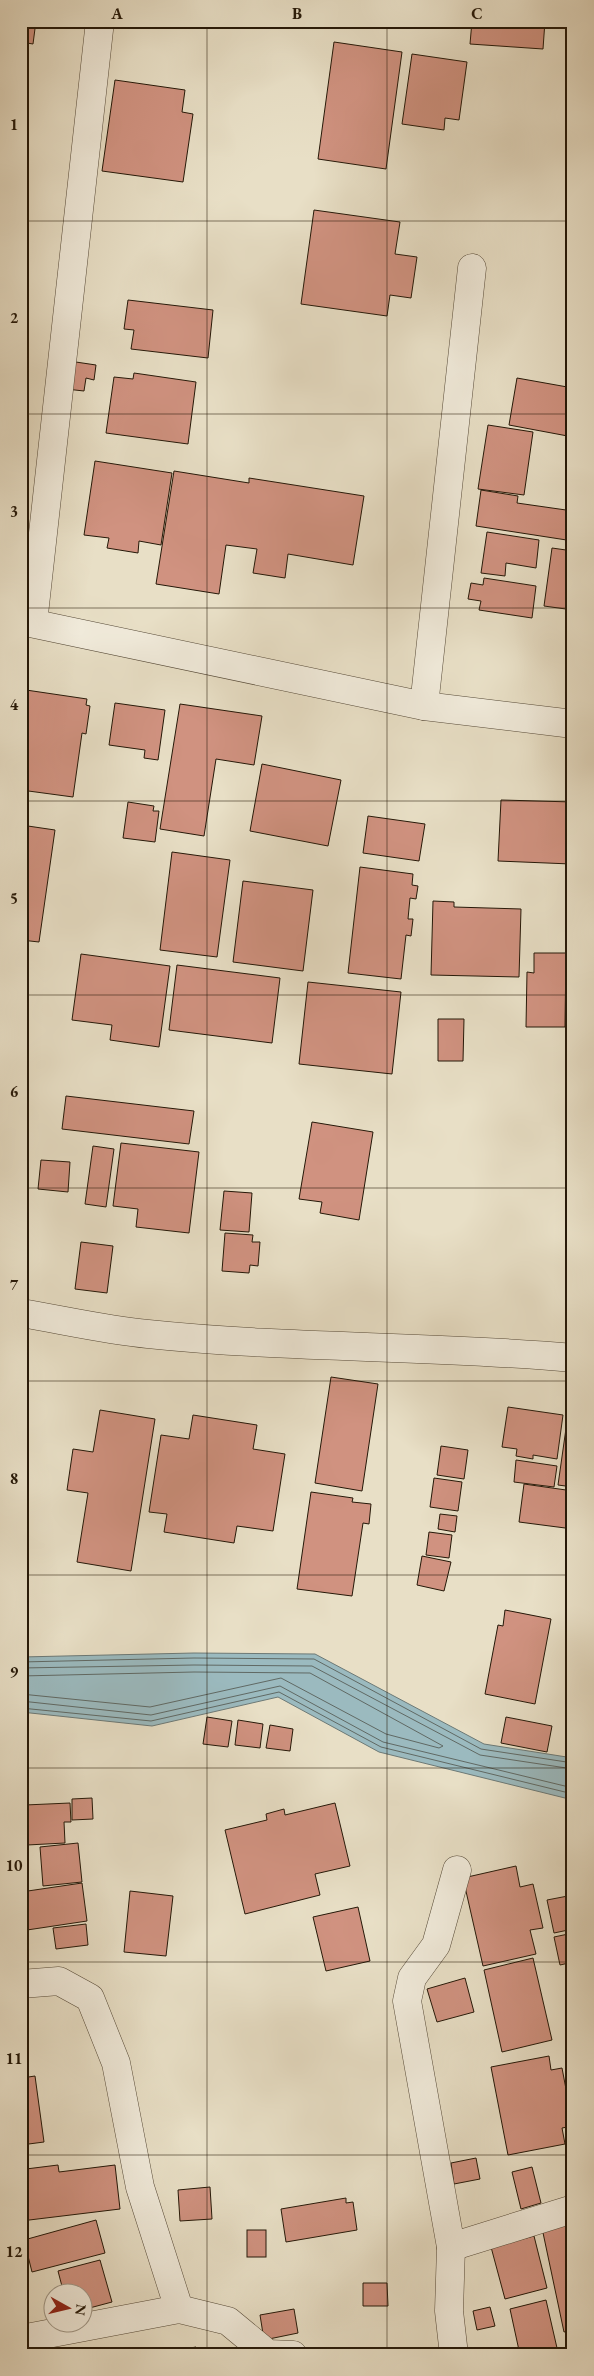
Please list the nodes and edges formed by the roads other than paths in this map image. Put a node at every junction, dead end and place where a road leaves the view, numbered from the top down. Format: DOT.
graph roads {
  1 [pos="100,21"];
  2 [pos="472,268"];
  3 [pos="27,622"];
  4 [pos="424,706"];
  5 [pos="573,724"];
  6 [pos="21,1313"];
  7 [pos="573,1358"];
  8 [pos="457,1870"];
  9 [pos="21,1984"];
  10 [pos="573,2209"];
  11 [pos="451,2248"];
  12 [pos="179,2308"];
  13 [pos="21,2339"];
  14 [pos="56,2345"];
  15 [pos="293,2355"];
  16 [pos="454,2355"];
  1 -- 3 [label="street"];
  2 -- 4 [label="street"];
  3 -- 4 [label="street"];
  4 -- 5 [label="street"];
  6 -- 7 [label="street"];
  8 -- 11 [label="street"];
  9 -- 12 [label="street"];
  10 -- 11 [label="street"];
  11 -- 16 [label="street"];
  12 -- 14 [label="street"];
  12 -- 15 [label="street"];
  13 -- 14 [label="street"];
}
